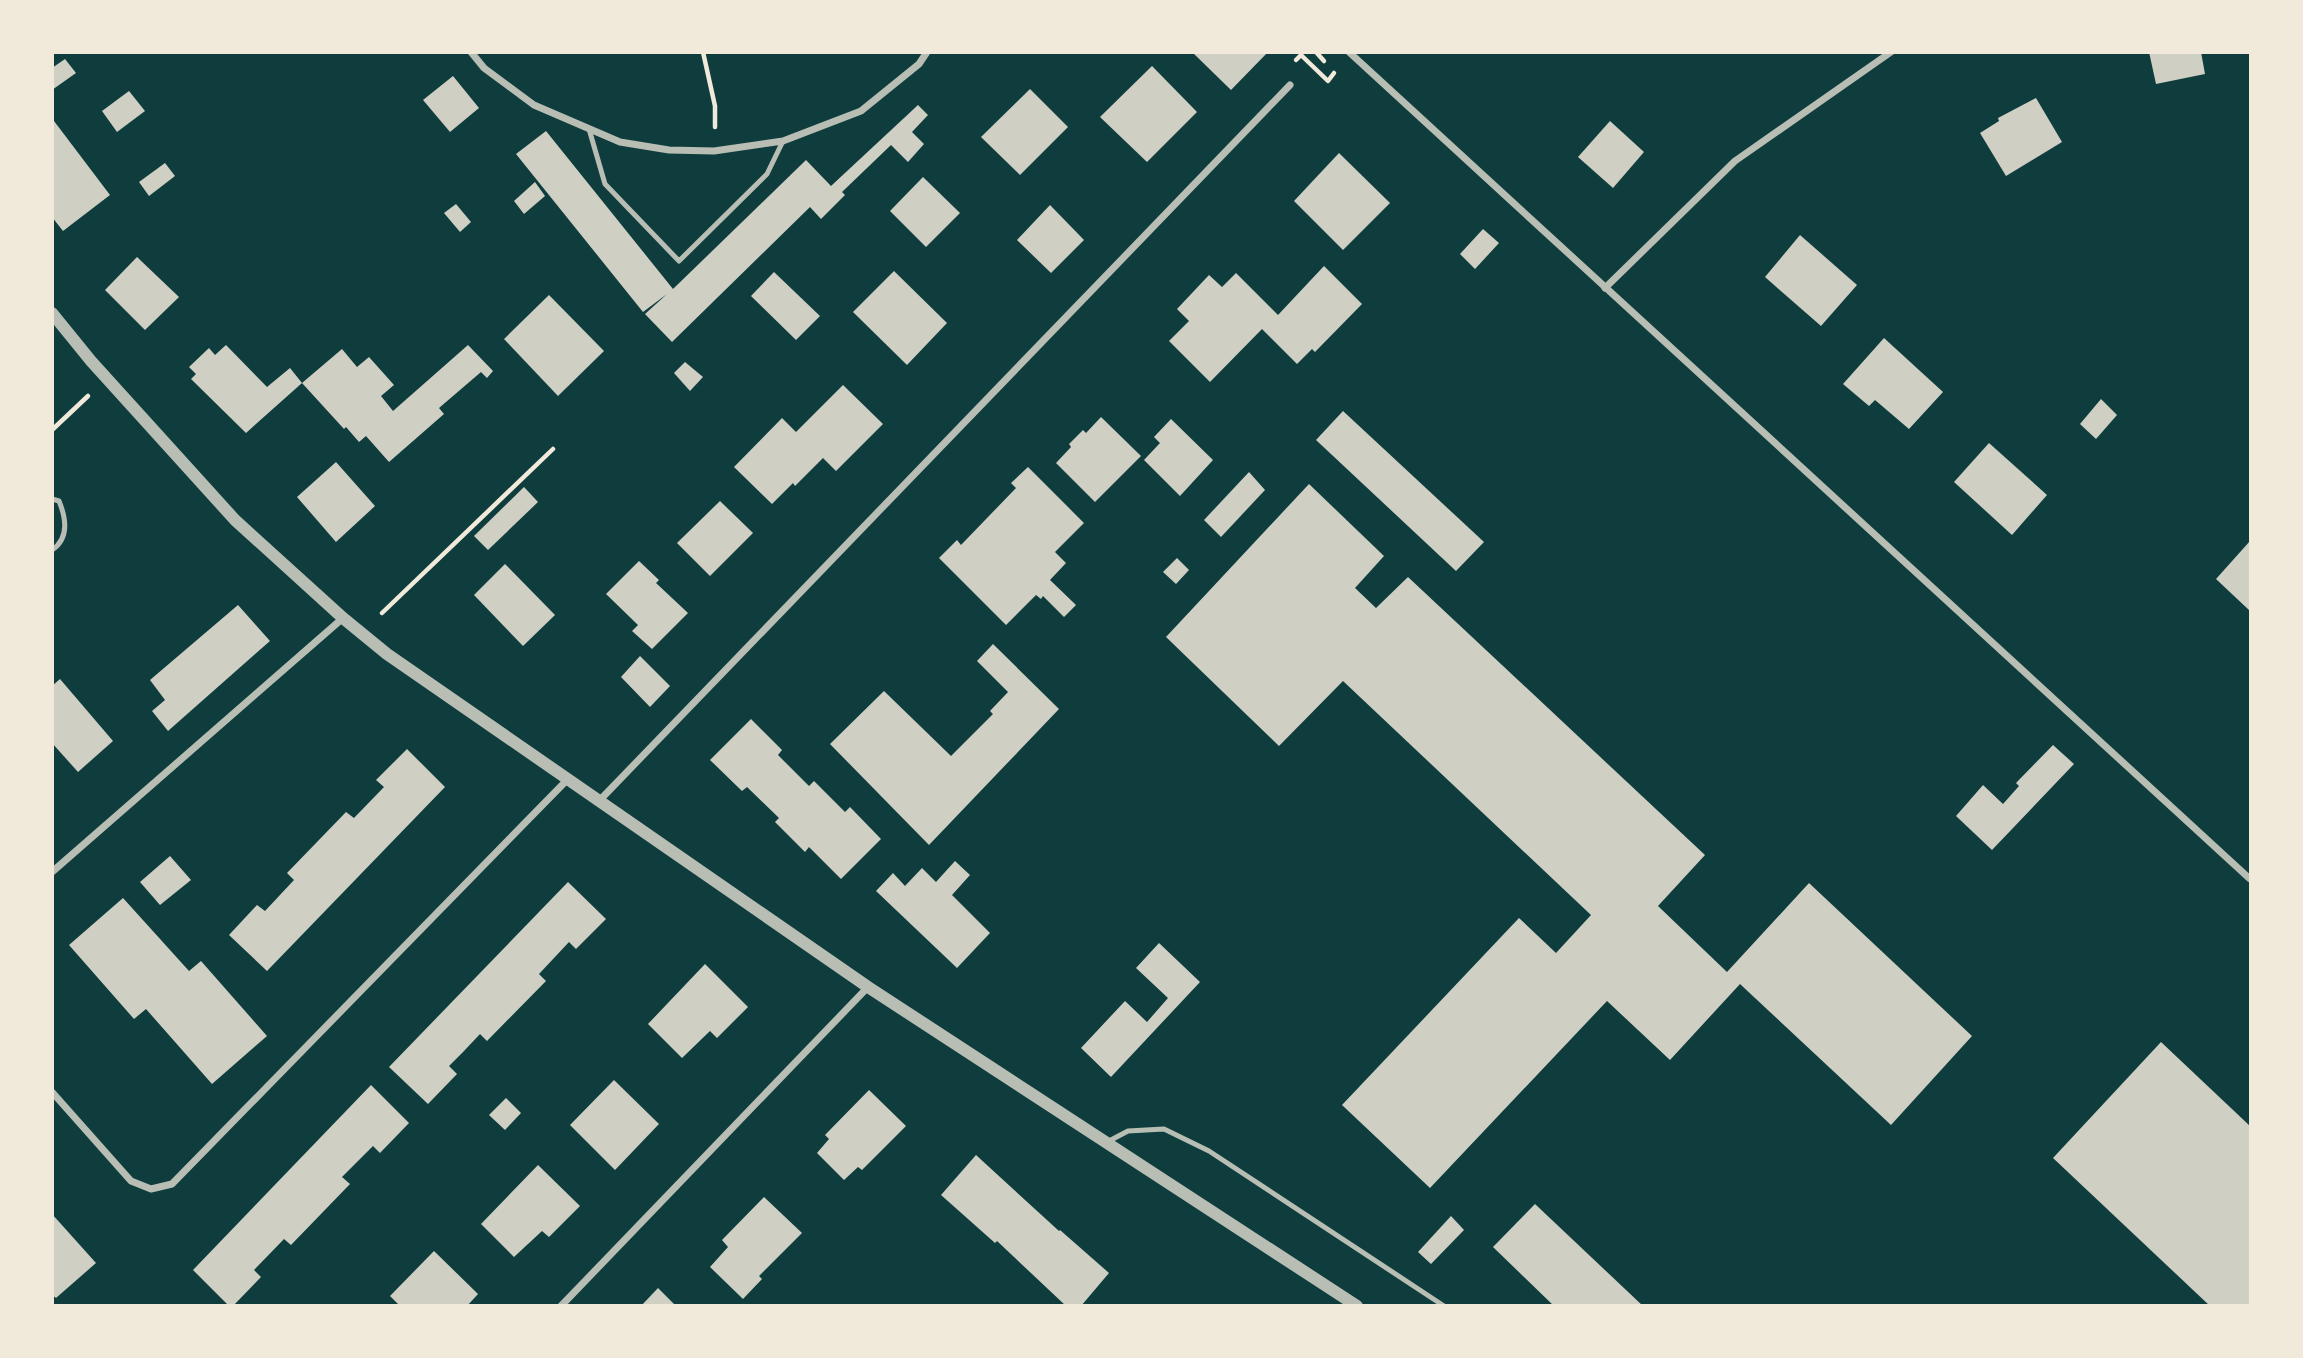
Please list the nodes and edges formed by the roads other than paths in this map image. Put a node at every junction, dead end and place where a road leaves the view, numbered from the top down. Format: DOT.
graph roads {
  1 [pos="471,52"];
  2 [pos="926,52"];
  3 [pos="1349,52"];
  4 [pos="1891,52"];
  5 [pos="1290,85"];
  6 [pos="589,129"];
  7 [pos="783,141"];
  8 [pos="1605,288"];
  9 [pos="52,313"];
  10 [pos="52,499"];
  11 [pos="52,550"];
  12 [pos="343,618"];
  13 [pos="567,780"];
  14 [pos="598,802"];
  15 [pos="52,872"];
  16 [pos="2250,879"];
  17 [pos="868,987"];
  18 [pos="52,1092"];
  19 [pos="1106,1142"];
  20 [pos="561,1306"];
  21 [pos="1357,1306"];
  22 [pos="1444,1306"];
  1 -- 6 [label="street"];
  2 -- 7 [label="street"];
  3 -- 8 [label="street"];
  4 -- 8 [label="street"];
  5 -- 14 [label="street"];
  6 -- 7 [label="street"];
  6 -- 7 [label="lane"];
  8 -- 16 [label="street"];
  9 -- 12 [label="street"];
  10 -- 11 [label="lane"];
  12 -- 13 [label="street"];
  12 -- 15 [label="street"];
  13 -- 14 [label="street"];
  13 -- 18 [label="street"];
  14 -- 17 [label="street"];
  17 -- 19 [label="street"];
  17 -- 20 [label="street"];
  19 -- 21 [label="street"];
  19 -- 22 [label="lane"];
}
